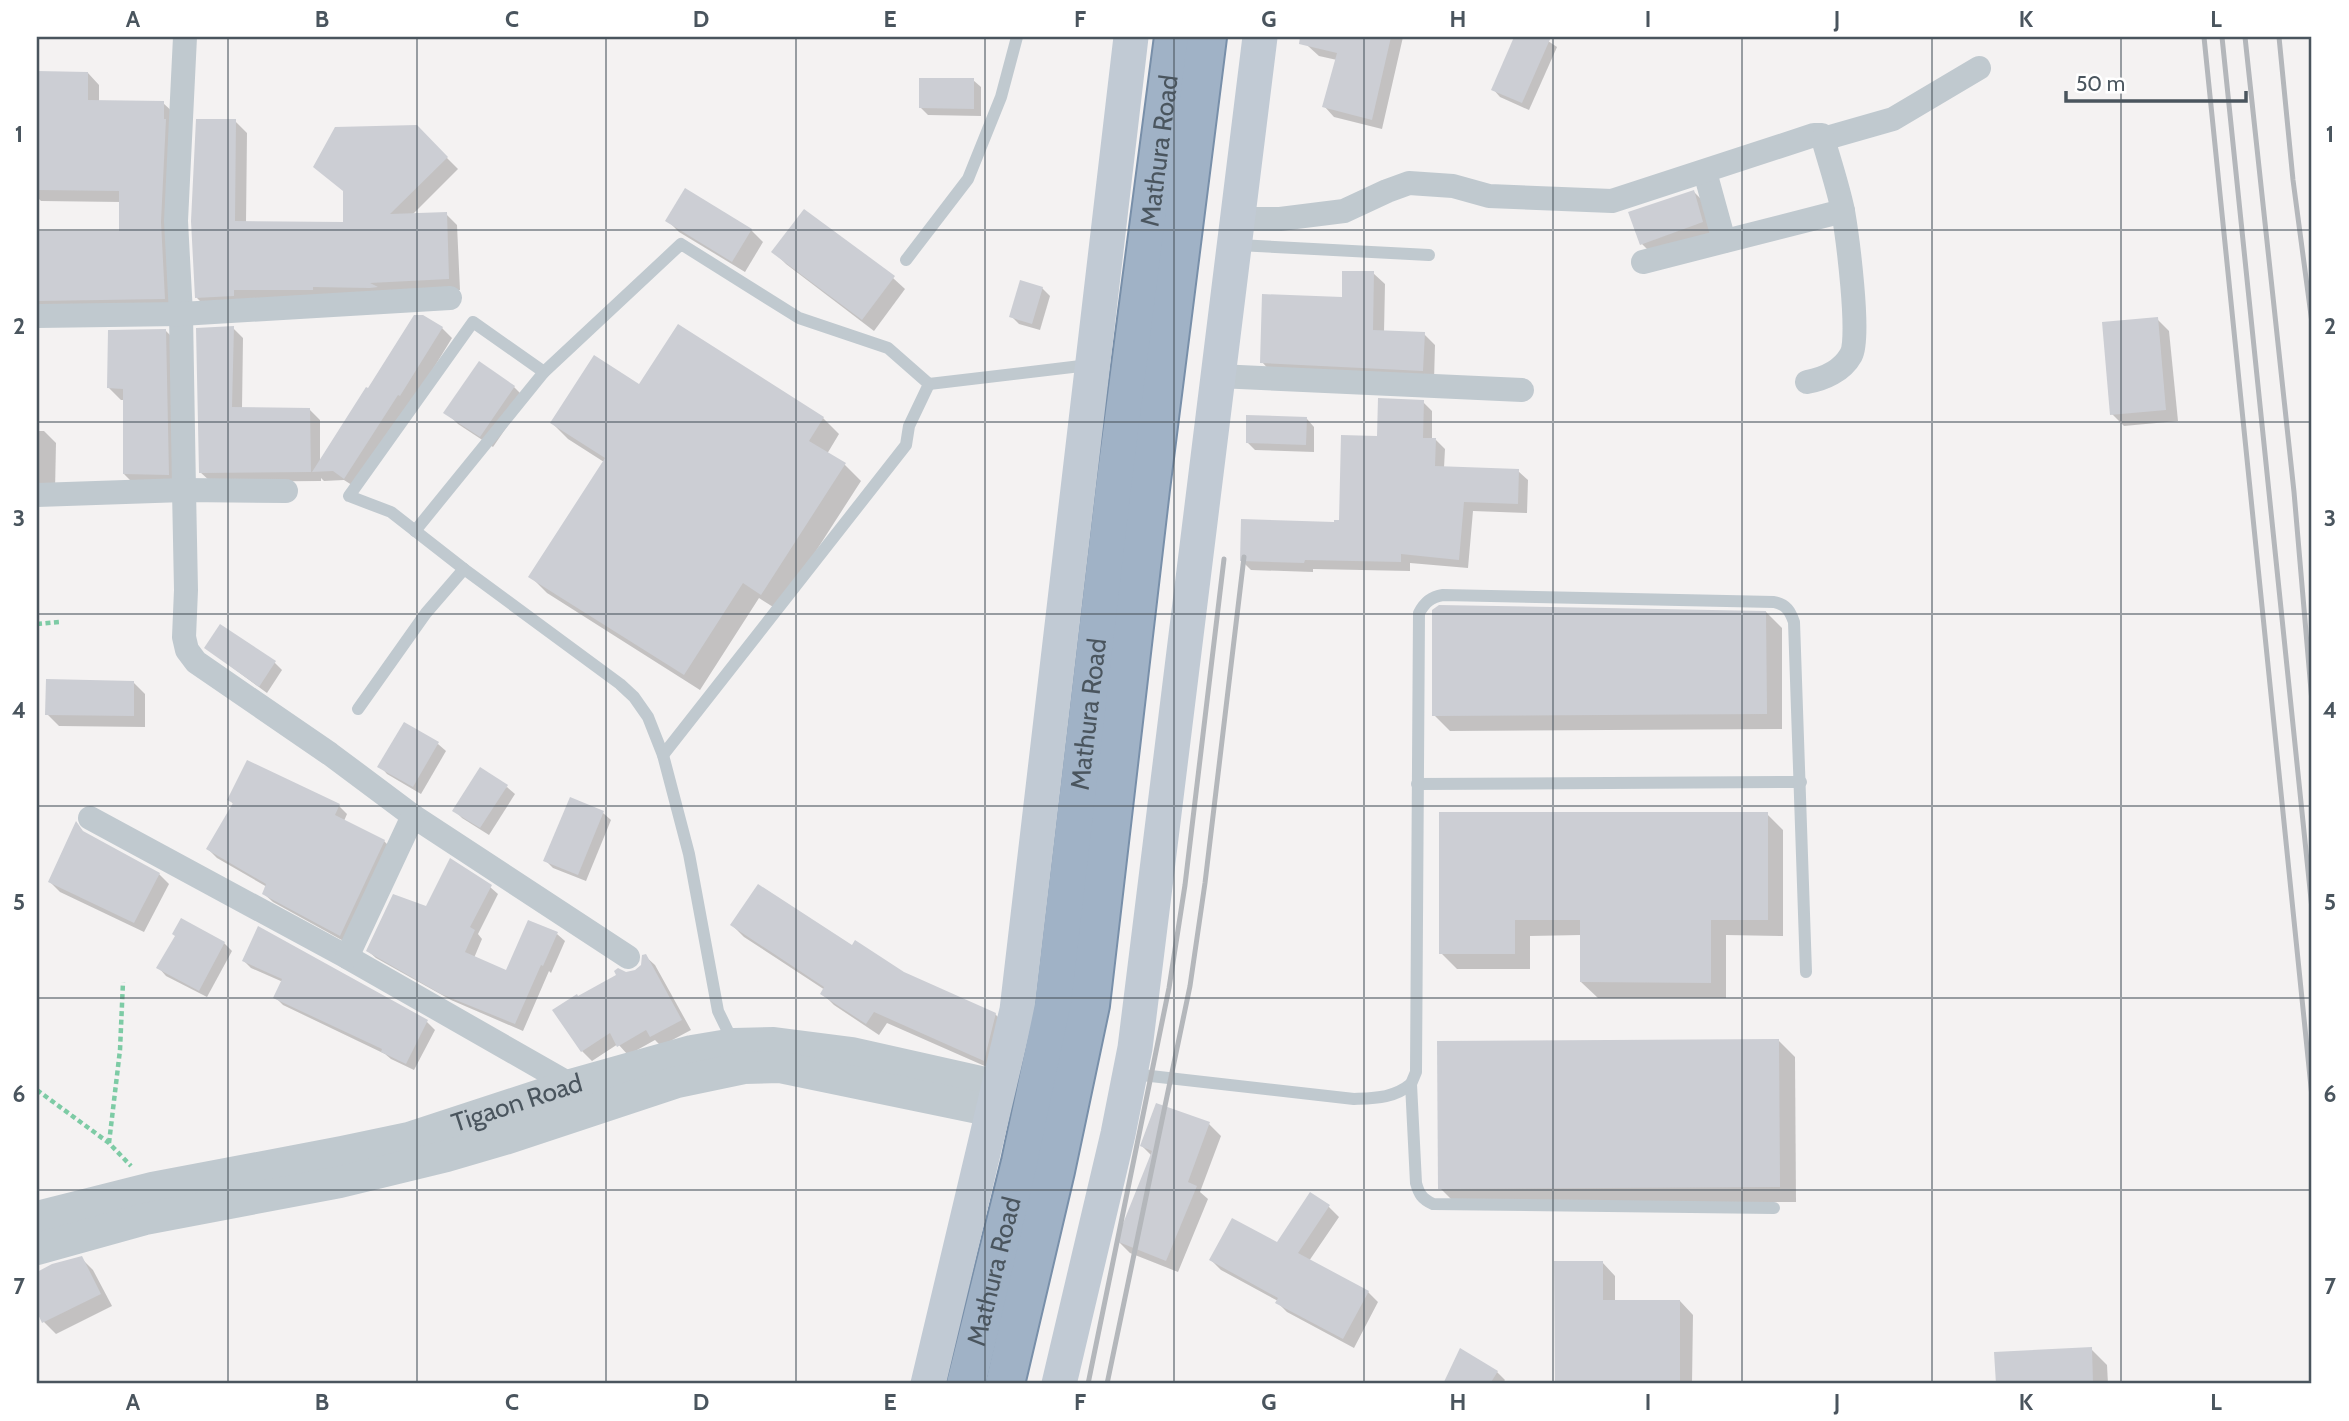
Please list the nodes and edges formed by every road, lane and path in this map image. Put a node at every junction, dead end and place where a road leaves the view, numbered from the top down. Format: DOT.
graph roads {
  1 [pos="185,37"];
  2 [pos="1017,37"];
  3 [pos="1131,37"];
  4 [pos="1174,37"];
  5 [pos="1207,37"];
  6 [pos="1260,37"];
  7 [pos="1979,68"];
  8 [pos="1823,139"];
  9 [pos="1705,172"];
  10 [pos="1843,211"];
  11 [pos="1236,232"];
  12 [pos="1724,241"];
  13 [pos="1429,255"];
  14 [pos="906,260"];
  15 [pos="1643,262"];
  16 [pos="450,299"];
  17 [pos="181,314"];
  18 [pos="37,316"];
  19 [pos="1093,364"];
  20 [pos="544,372"];
  21 [pos="1218,376"];
  22 [pos="1807,382"];
  23 [pos="929,384"];
  24 [pos="1522,390"];
  25 [pos="184,490"];
  26 [pos="286,491"];
  27 [pos="37,495"];
  28 [pos="415,531"];
  29 [pos="464,569"];
  30 [pos="59,622"];
  31 [pos="37,624"];
  32 [pos="358,709"];
  33 [pos="663,755"];
  34 [pos="1801,782"];
  35 [pos="1417,784"];
  36 [pos="413,816"];
  37 [pos="90,818"];
  38 [pos="346,957"];
  39 [pos="628,957"];
  40 [pos="1806,972"];
  41 [pos="123,982"];
  42 [pos="739,1056"];
  43 [pos="1130,1074"];
  44 [pos="1411,1084"];
  45 [pos="570,1085"];
  46 [pos="37,1090"];
  47 [pos="996,1098"];
  48 [pos="109,1143"];
  49 [pos="152,1188"];
  50 [pos="1774,1209"];
  51 [pos="106,1214"];
  52 [pos="37,1217"];
  53 [pos="37,1249"];
  54 [pos="928,1384"];
  55 [pos="966,1384"];
  56 [pos="1005,1384"];
  57 [pos="1059,1384"];
  1 -- 17 [label="street"];
  2 -- 14 [label="lane"];
  3 -- 19 [label="main road"];
  4 -- 55 [label="highway, Mathura Road"];
  5 -- 56 [label="highway, Mathura Road"];
  6 -- 11 [label="main road"];
  7 -- 8 [label="street"];
  8 -- 9 [label="street"];
  8 -- 10 [label="street"];
  9 -- 11 [label="street"];
  9 -- 12 [label="street"];
  10 -- 12 [label="street"];
  10 -- 22 [label="street"];
  11 -- 13 [label="lane"];
  11 -- 21 [label="main road"];
  12 -- 15 [label="street"];
  16 -- 17 [label="street"];
  17 -- 18 [label="street"];
  17 -- 25 [label="street"];
  19 -- 23 [label="lane"];
  19 -- 47 [label="main road"];
  20 -- 23 [label="lane"];
  20 -- 28 [label="lane"];
  20 -- 28 [label="lane"];
  21 -- 24 [label="street"];
  21 -- 43 [label="main road"];
  23 -- 33 [label="lane"];
  25 -- 26 [label="street"];
  25 -- 27 [label="street"];
  25 -- 36 [label="street"];
  28 -- 29 [label="lane"];
  29 -- 32 [label="lane"];
  29 -- 33 [label="lane"];
  30 -- 31 [label="path"];
  33 -- 42 [label="lane"];
  34 -- 35 [label="lane"];
  34 -- 35 [label="lane"];
  34 -- 40 [label="lane"];
  35 -- 44 [label="lane"];
  36 -- 38 [label="street"];
  36 -- 39 [label="street"];
  37 -- 38 [label="street"];
  38 -- 45 [label="street"];
  41 -- 48 [label="path"];
  42 -- 45 [label="street, Tigaon Road"];
  42 -- 47 [label="street, Tigaon Road"];
  42 -- 51 [label="street, Tigaon Road"];
  43 -- 44 [label="lane"];
  43 -- 57 [label="main road"];
  44 -- 50 [label="lane"];
  45 -- 49 [label="street, Tigaon Road"];
  46 -- 48 [label="path"];
  47 -- 54 [label="main road"];
  48 -- 49 [label="path"];
  49 -- 51 [label="street, Tigaon Road"];
  51 -- 52 [label="street, Tigaon Road"];
  51 -- 53 [label="street, Tigaon Road"];
}
